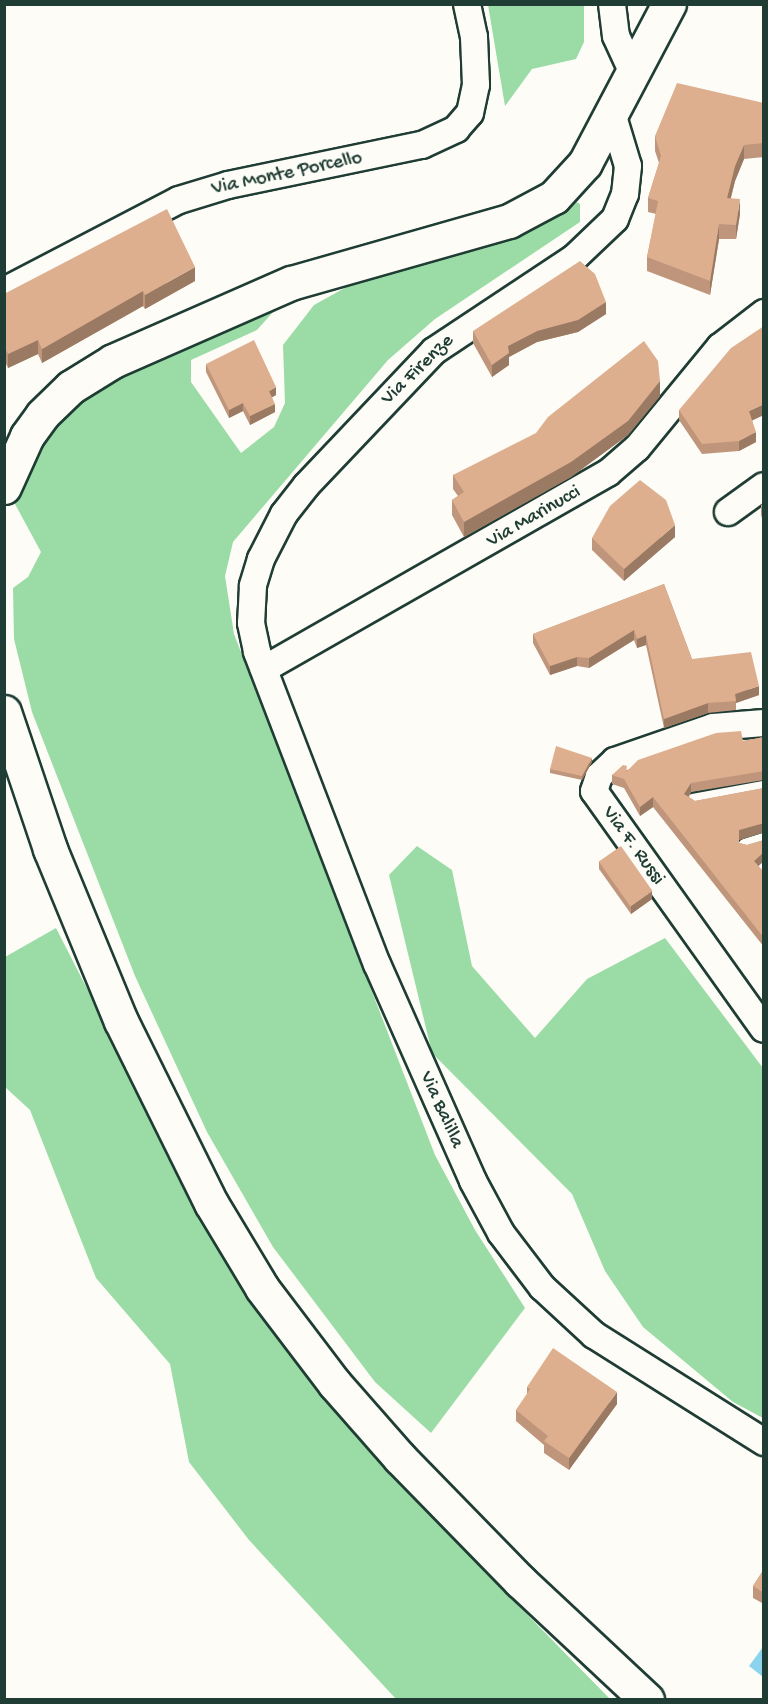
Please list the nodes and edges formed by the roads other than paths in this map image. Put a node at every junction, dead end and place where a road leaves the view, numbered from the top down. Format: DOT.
graph roads {
  1 [pos="467,4"];
  2 [pos="612,4"];
  3 [pos="669,4"];
  4 [pos="633,73"];
  5 [pos="612,113"];
  6 [pos="4,291"];
  7 [pos="764,313"];
  8 [pos="764,486"];
  9 [pos="4,487"];
  10 [pos="728,512"];
  11 [pos="264,669"];
  12 [pos="4,712"];
  13 [pos="764,723"];
  14 [pos="764,788"];
  15 [pos="693,801"];
  16 [pos="764,840"];
  17 [pos="745,846"];
  18 [pos="764,1029"];
  19 [pos="764,1442"];
  20 [pos="647,1700"];
  1 -- 6 [label="street, Via Monte Porcello"];
  2 -- 4 [label="street"];
  3 -- 4 [label="street"];
  4 -- 5 [label="street"];
  5 -- 9 [label="street"];
  5 -- 11 [label="street, Via Firenze"];
  7 -- 11 [label="street, Via Marinucci"];
  8 -- 10 [label="street"];
  11 -- 19 [label="street, Via Balilla"];
  12 -- 20 [label="street"];
  13 -- 18 [label="street, Via F. Russi"];
  14 -- 15 [label="lane"];
  16 -- 17 [label="lane"];
}
